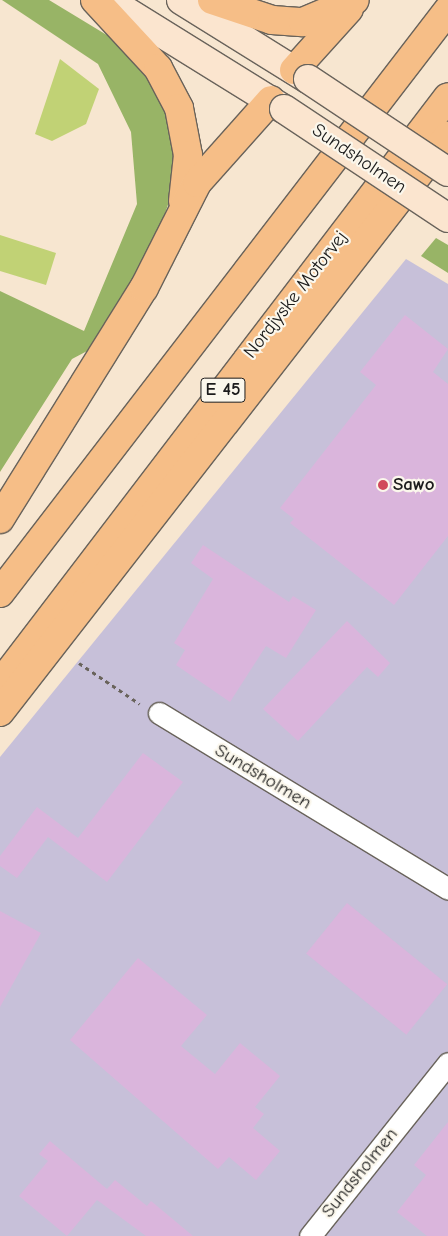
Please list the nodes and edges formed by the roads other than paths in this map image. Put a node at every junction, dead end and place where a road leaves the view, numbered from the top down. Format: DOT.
graph roads {
  1 [pos="95,0"];
  2 [pos="108,0"];
  3 [pos="181,0"];
  4 [pos="212,0"];
  5 [pos="356,0"];
  6 [pos="448,10"];
  7 [pos="301,74"];
  8 [pos="448,97"];
  9 [pos="277,104"];
  10 [pos="448,136"];
  11 [pos="448,172"];
  12 [pos="180,215"];
  13 [pos="448,218"];
  14 [pos="0,519"];
  15 [pos="0,593"];
  16 [pos="0,684"];
  17 [pos="0,712"];
  18 [pos="159,714"];
  19 [pos="448,889"];
  20 [pos="448,1064"];
  21 [pos="310,1236"];
  1 -- 12 [label="highway"];
  2 -- 9 [label="street, Sundsholmen"];
  3 -- 7 [label="street, Sundsholmen"];
  4 -- 5 [label="highway"];
  5 -- 7 [label="highway"];
  6 -- 15 [label="highway, E 45"];
  7 -- 9 [label="street"];
  7 -- 11 [label="street, Sundsholmen, bridge"];
  8 -- 16 [label="highway, Nordjyske Motorvej / E 45"];
  9 -- 12 [label="highway"];
  9 -- 13 [label="street, Sundsholmen, bridge"];
  10 -- 17 [label="highway"];
  12 -- 14 [label="highway"];
  18 -- 19 [label="street, Sundsholmen"];
  20 -- 21 [label="street, Sundsholmen"];
}
